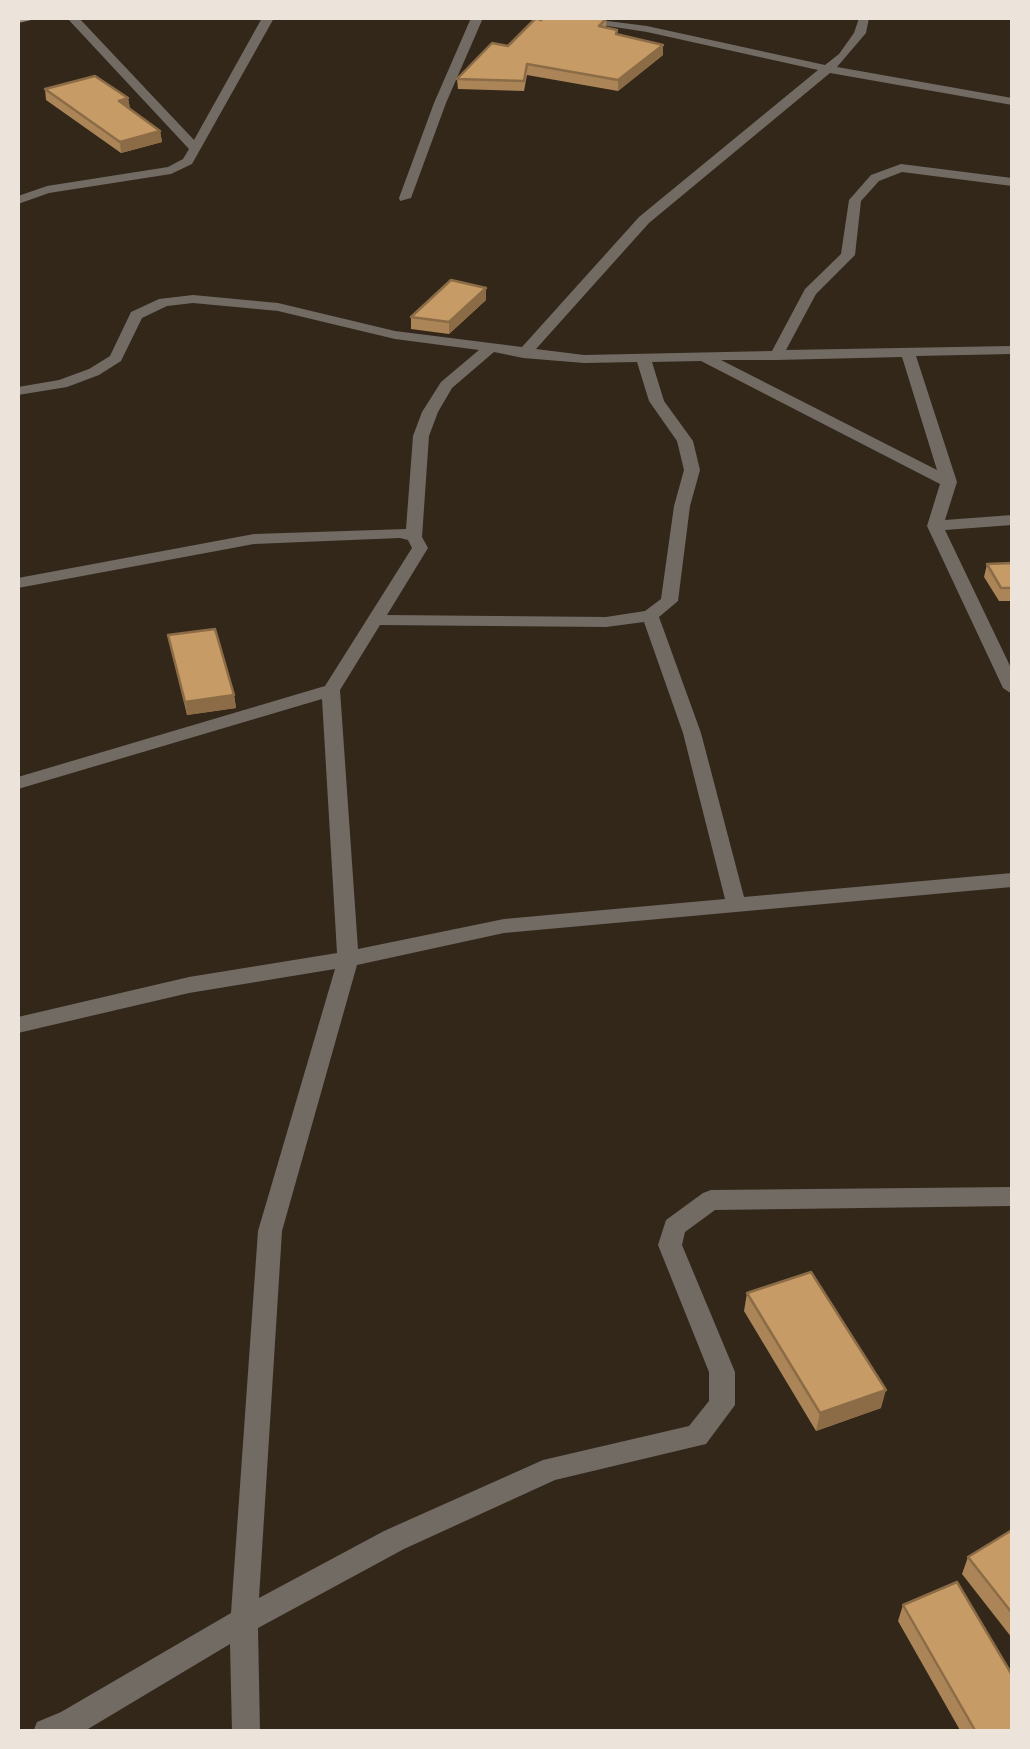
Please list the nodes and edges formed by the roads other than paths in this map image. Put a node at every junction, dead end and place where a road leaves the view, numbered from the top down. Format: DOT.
graph roads {
  1 [pos="34,18"];
  2 [pos="73,18"];
  3 [pos="268,18"];
  4 [pos="477,18"];
  5 [pos="562,18"];
  6 [pos="864,18"];
  7 [pos="18,20"];
  8 [pos="828,69"];
  9 [pos="1012,101"];
  10 [pos="194,148"];
  11 [pos="1012,182"];
  12 [pos="19,198"];
  13 [pos="405,198"];
  14 [pos="489,349"];
  15 [pos="1012,350"];
  16 [pos="908,353"];
  17 [pos="523,354"];
  18 [pos="776,356"];
  19 [pos="644,358"];
  20 [pos="705,358"];
  21 [pos="18,391"];
  22 [pos="949,482"];
  23 [pos="1012,520"];
  24 [pos="936,526"];
  25 [pos="414,537"];
  26 [pos="18,584"];
  27 [pos="650,616"];
  28 [pos="377,620"];
  29 [pos="1012,688"];
  30 [pos="331,690"];
  31 [pos="18,783"];
  32 [pos="1012,880"];
  33 [pos="736,904"];
  34 [pos="348,959"];
  35 [pos="18,1025"];
  36 [pos="1012,1197"];
  37 [pos="244,1621"];
  38 [pos="47,1732"];
  39 [pos="246,1732"];
  1 -- 7 [label="street"];
  2 -- 10 [label="street"];
  3 -- 10 [label="street"];
  4 -- 13 [label="street"];
  5 -- 8 [label="street"];
  6 -- 8 [label="street"];
  8 -- 9 [label="street"];
  8 -- 17 [label="street"];
  10 -- 12 [label="street"];
  11 -- 18 [label="street"];
  14 -- 17 [label="street"];
  14 -- 21 [label="street"];
  14 -- 25 [label="street"];
  15 -- 16 [label="street"];
  16 -- 18 [label="street"];
  16 -- 22 [label="street"];
  17 -- 19 [label="street"];
  18 -- 20 [label="street"];
  19 -- 20 [label="street"];
  19 -- 27 [label="street"];
  20 -- 22 [label="street"];
  22 -- 24 [label="street"];
  23 -- 24 [label="street"];
  24 -- 29 [label="street"];
  25 -- 26 [label="street"];
  25 -- 28 [label="street"];
  27 -- 28 [label="street"];
  27 -- 33 [label="street"];
  28 -- 30 [label="street"];
  30 -- 31 [label="street"];
  30 -- 34 [label="street"];
  32 -- 33 [label="street"];
  33 -- 34 [label="street"];
  34 -- 35 [label="street"];
  34 -- 37 [label="street"];
  36 -- 37 [label="street"];
  37 -- 38 [label="street"];
  37 -- 39 [label="street"];
}
